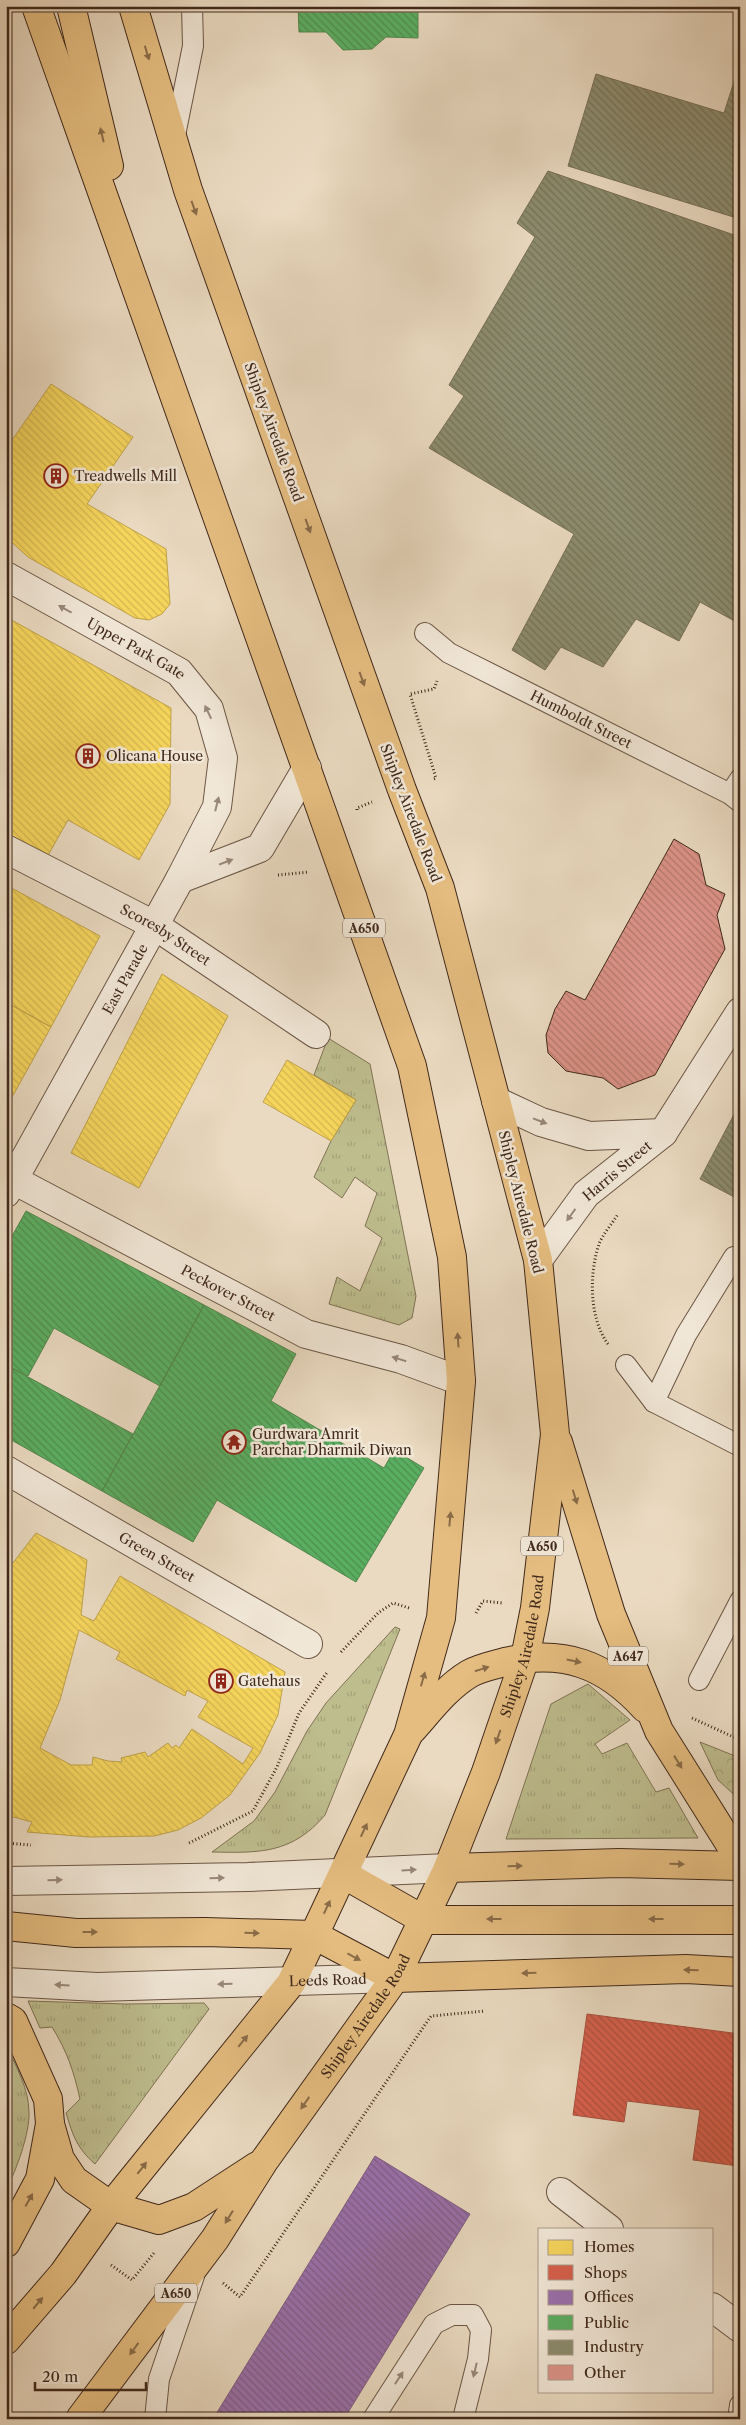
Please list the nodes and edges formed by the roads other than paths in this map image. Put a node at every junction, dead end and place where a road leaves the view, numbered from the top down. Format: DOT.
graph roads {
  1 [pos="36,6"];
  2 [pos="71,6"];
  3 [pos="133,6"];
  4 [pos="192,6"];
  5 [pos="174,143"];
  6 [pos="141,302"];
  7 [pos="6,576"];
  8 [pos="425,633"];
  9 [pos="224,758"];
  10 [pos="307,768"];
  11 [pos="737,792"];
  12 [pos="6,849"];
  13 [pos="180,879"];
  14 [pos="154,925"];
  15 [pos="740,1012"];
  16 [pos="316,1034"];
  17 [pos="732,1040"];
  18 [pos="496,1101"];
  19 [pos="663,1133"];
  20 [pos="9,1183"];
  21 [pos="734,1257"];
  22 [pos="538,1260"];
  23 [pos="626,1365"];
  24 [pos="462,1381"];
  25 [pos="654,1402"];
  26 [pos="555,1434"];
  27 [pos="740,1446"];
  28 [pos="6,1470"];
  29 [pos="740,1601"];
  30 [pos="308,1644"];
  31 [pos="525,1658"];
  32 [pos="699,1680"];
  33 [pos="659,1730"];
  34 [pos="408,1735"];
  35 [pos="740,1860"];
  36 [pos="740,1866"];
  37 [pos="448,1868"];
  38 [pos="343,1874"];
  39 [pos="6,1881"];
  40 [pos="424,1920"];
  41 [pos="740,1920"];
  42 [pos="6,1926"];
  43 [pos="314,1935"];
  44 [pos="740,1972"];
  45 [pos="395,1978"];
  46 [pos="6,1982"];
  47 [pos="291,1983"];
  48 [pos="6,2017"];
  49 [pos="50,2124"];
  50 [pos="264,2161"];
  51 [pos="560,2192"];
  52 [pos="111,2206"];
  53 [pos="608,2228"];
  54 [pos="6,2243"];
  55 [pos="199,2262"];
  56 [pos="714,2308"];
  57 [pos="740,2328"];
  58 [pos="6,2340"];
  59 [pos="740,2405"];
  60 [pos="80,2419"];
  61 [pos="155,2419"];
  62 [pos="373,2419"];
  63 [pos="463,2419"];
  64 [pos="738,2419"];
  1 -- 6 [label="main road, A650"];
  6 -- 2 [label="main road, one-way"];
  3 -- 5 [label="main road, Shipley Airedale Road / A650, one-way"];
  4 -- 5 [label="lane"];
  5 -- 18 [label="main road, Shipley Airedale Road / A650, one-way"];
  6 -- 10 [label="main road, A650"];
  9 -- 7 [label="street, Upper Park Gate, one-way"];
  8 -- 11 [label="lane, Humboldt Street"];
  13 -- 9 [label="street, East Parade, one-way"];
  13 -- 10 [label="street, one-way"];
  24 -- 10 [label="main road, A650, one-way"];
  12 -- 14 [label="street, Scoresby Street"];
  13 -- 14 [label="street, East Parade"];
  14 -- 16 [label="street, Scoresby Street"];
  14 -- 20 [label="street, East Parade"];
  15 -- 17 [label="street, Harris Street"];
  17 -- 19 [label="street, Harris Street"];
  18 -- 19 [label="street, Harris Street, one-way"];
  18 -- 22 [label="main road, Shipley Airedale Road / A650"];
  19 -- 22 [label="street, Harris Street, one-way"];
  24 -- 20 [label="street, Peckover Street, one-way"];
  21 -- 25 [label="lane"];
  22 -- 26 [label="main road, Shipley Airedale Road / A650"];
  23 -- 25 [label="lane"];
  34 -- 24 [label="main road, A650, one-way"];
  25 -- 27 [label="lane"];
  26 -- 31 [label="main road, Shipley Airedale Road / A650"];
  26 -- 33 [label="main road, A647, one-way"];
  28 -- 30 [label="street, Green Street"];
  29 -- 32 [label="lane"];
  31 -- 33 [label="main road, one-way"];
  34 -- 31 [label="main road, one-way"];
  31 -- 37 [label="main road, Shipley Airedale Road / A650, one-way"];
  33 -- 35 [label="main road, A647, one-way"];
  38 -- 34 [label="main road, A650, one-way"];
  37 -- 36 [label="main road, one-way"];
  38 -- 37 [label="street, one-way"];
  37 -- 40 [label="main road, Shipley Airedale Road / A650"];
  39 -- 38 [label="street, one-way"];
  38 -- 40 [label="main road"];
  43 -- 38 [label="main road, A650, one-way"];
  41 -- 40 [label="main road, one-way"];
  40 -- 45 [label="main road, Shipley Airedale Road / A650"];
  42 -- 43 [label="main road, one-way"];
  43 -- 45 [label="main road, one-way"];
  43 -- 47 [label="main road, A650"];
  44 -- 45 [label="main road, Leeds Road, one-way"];
  45 -- 47 [label="street, Leeds Road"];
  45 -- 50 [label="main road, Shipley Airedale Road / A650, one-way"];
  47 -- 46 [label="street, Leeds Road, one-way"];
  52 -- 47 [label="main road, A650, one-way"];
  48 -- 49 [label="main road"];
  49 -- 52 [label="main road"];
  54 -- 49 [label="main road, one-way"];
  50 -- 52 [label="main road"];
  50 -- 55 [label="main road, Shipley Airedale Road / A650, one-way"];
  51 -- 53 [label="street"];
  58 -- 52 [label="main road, A650, one-way"];
  55 -- 60 [label="main road, Shipley Airedale Road / A650, one-way"];
  55 -- 61 [label="lane"];
  56 -- 57 [label="street"];
  59 -- 64 [label="lane"];
  62 -- 63 [label="lane, one-way"];
}
